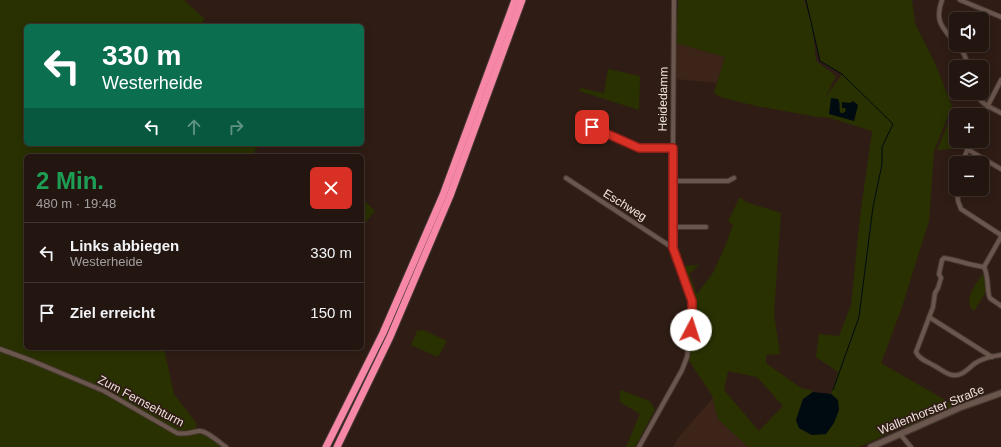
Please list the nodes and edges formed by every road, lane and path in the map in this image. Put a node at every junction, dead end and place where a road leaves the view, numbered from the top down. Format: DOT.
graph roads {
  1 [pos="515,0"];
  2 [pos="522,0"];
  3 [pos="674,0"];
  4 [pos="942,0"];
  5 [pos="960,0"];
  6 [pos="1001,17"];
  7 [pos="949,36"];
  8 [pos="1001,80"];
  9 [pos="979,100"];
  10 [pos="987,106"];
  11 [pos="1001,113"];
  12 [pos="592,127"];
  13 [pos="673,148"];
  14 [pos="967,149"];
  15 [pos="964,156"];
  16 [pos="1001,168"];
  17 [pos="566,178"];
  18 [pos="734,178"];
  19 [pos="673,181"];
  20 [pos="958,196"];
  21 [pos="673,227"];
  22 [pos="706,227"];
  23 [pos="1001,236"];
  24 [pos="673,248"];
  25 [pos="984,267"];
  26 [pos="1001,306"];
  27 [pos="929,316"];
  28 [pos="0,349"];
  29 [pos="1001,355"];
  30 [pos="992,356"];
  31 [pos="1001,393"];
  32 [pos="900,434"];
  33 [pos="226,447"];
  34 [pos="326,447"];
  35 [pos="337,447"];
  36 [pos="639,447"];
  37 [pos="871,447"];
  38 [pos="911,447"];
  1 -- 34 [label="highway"];
  2 -- 35 [label="highway"];
  3 -- 13 [label="street, Heidedamm"];
  4 -- 7 [label="street"];
  5 -- 6 [label="street"];
  8 -- 10 [label="street"];
  9 -- 10 [label="street"];
  10 -- 11 [label="street"];
  12 -- 13 [label="street"];
  13 -- 19 [label="street, Heidedamm"];
  14 -- 15 [label="street"];
  14 -- 16 [label="street"];
  17 -- 24 [label="street, Eschweg"];
  18 -- 19 [label="street"];
  19 -- 21 [label="street, Heidedamm"];
  20 -- 23 [label="street"];
  21 -- 22 [label="street"];
  21 -- 24 [label="street, Heidedamm"];
  23 -- 25 [label="street"];
  24 -- 36 [label="street, Heidedamm"];
  25 -- 26 [label="street"];
  25 -- 27 [label="street"];
  27 -- 30 [label="street"];
  27 -- 30 [label="street"];
  28 -- 33 [label="street, Zum Fernsehturm"];
  29 -- 30 [label="street"];
  31 -- 32 [label="main road, Wallenhorster Straße"];
  32 -- 37 [label="main road, Wallenhorster Straße"];
  32 -- 38 [label="street"];
}
